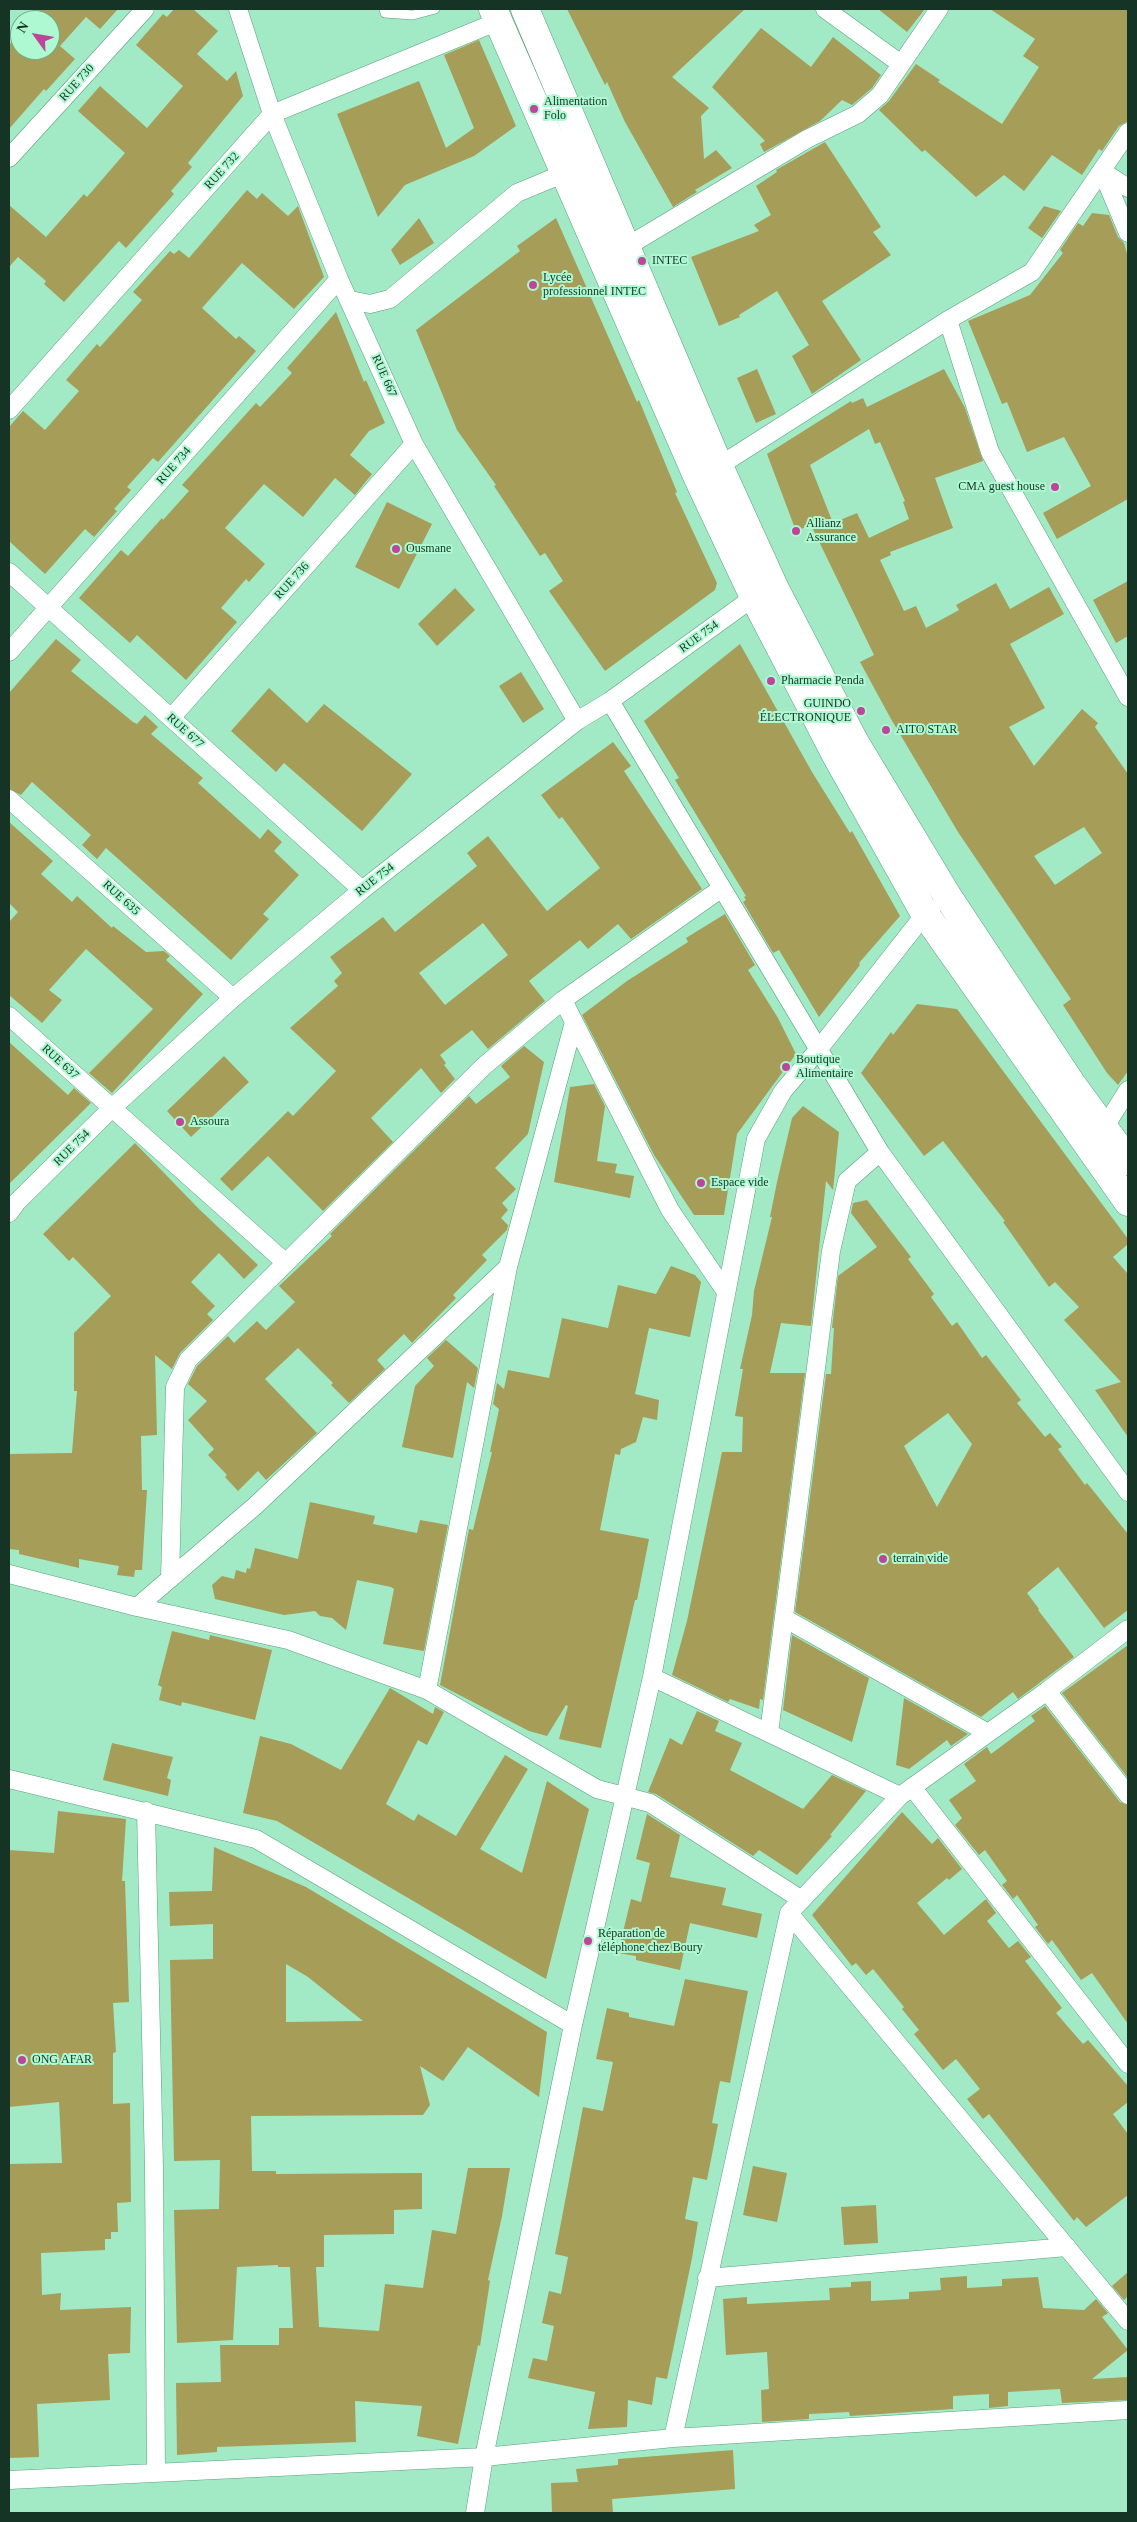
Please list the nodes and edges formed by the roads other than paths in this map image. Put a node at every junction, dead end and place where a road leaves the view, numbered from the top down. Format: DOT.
graph roads {
  1 [pos="145,9"];
  2 [pos="238,9"];
  3 [pos="384,9"];
  4 [pos="435,9"];
  5 [pos="525,9"];
  6 [pos="825,9"];
  7 [pos="939,9"];
  8 [pos="496,15"];
  9 [pos="901,64"];
  10 [pos="272,114"];
  11 [pos="1128,132"];
  12 [pos="9,158"];
  13 [pos="1102,171"];
  14 [pos="565,174"];
  15 [pos="1128,188"];
  16 [pos="1128,233"];
  17 [pos="626,247"];
  18 [pos="339,279"];
  19 [pos="350,300"];
  20 [pos="948,320"];
  21 [pos="9,410"];
  22 [pos="414,444"];
  23 [pos="719,466"];
  24 [pos="9,572"];
  25 [pos="764,593"];
  26 [pos="49,608"];
  27 [pos="9,652"];
  28 [pos="1128,697"];
  29 [pos="610,701"];
  30 [pos="171,718"];
  31 [pos="577,721"];
  32 [pos="9,799"];
  33 [pos="722,888"];
  34 [pos="362,890"];
  35 [pos="948,897"];
  36 [pos="925,914"];
  37 [pos="233,998"];
  38 [pos="563,1000"];
  39 [pos="9,1016"];
  40 [pos="574,1022"];
  41 [pos="818,1050"];
  42 [pos="1128,1090"];
  43 [pos="112,1108"];
  44 [pos="1104,1128"];
  45 [pos="880,1152"];
  46 [pos="1128,1162"];
  47 [pos="1128,1202"];
  48 [pos="9,1212"];
  49 [pos="286,1263"];
  50 [pos="508,1267"];
  51 [pos="726,1292"];
  52 [pos="1128,1492"];
  53 [pos="9,1574"];
  54 [pos="170,1579"];
  55 [pos="137,1607"];
  56 [pos="784,1618"];
  57 [pos="1128,1629"];
  58 [pos="652,1677"];
  59 [pos="427,1690"];
  60 [pos="1047,1691"];
  61 [pos="769,1733"];
  62 [pos="988,1733"];
  63 [pos="9,1779"];
  64 [pos="906,1791"];
  65 [pos="1128,1795"];
  66 [pos="625,1797"];
  67 [pos="146,1811"];
  68 [pos="802,1900"];
  69 [pos="789,1913"];
  70 [pos="573,2025"];
  71 [pos="1128,2064"];
  72 [pos="1067,2246"];
  73 [pos="707,2278"];
  74 [pos="1128,2321"];
  75 [pos="1128,2410"];
  76 [pos="673,2438"];
  77 [pos="484,2457"];
  78 [pos="156,2473"];
  79 [pos="9,2480"];
  80 [pos="475,2513"];
  1 -- 12 [label="street, RUE 730"];
  2 -- 10 [label="street, RUE 667"];
  3 -- 4 [label="lane"];
  5 -- 17 [label="main road"];
  6 -- 9 [label="street"];
  7 -- 9 [label="street"];
  8 -- 10 [label="street, RUE 732"];
  8 -- 14 [label="main road"];
  9 -- 17 [label="street"];
  10 -- 18 [label="street, RUE 667"];
  10 -- 21 [label="street, RUE 732"];
  11 -- 13 [label="street"];
  13 -- 15 [label="street"];
  13 -- 16 [label="street"];
  13 -- 20 [label="street"];
  14 -- 19 [label="street"];
  14 -- 25 [label="main road"];
  17 -- 23 [label="main road"];
  18 -- 19 [label="street, RUE 667"];
  18 -- 26 [label="street, RUE 734"];
  19 -- 22 [label="street, RUE 667"];
  20 -- 23 [label="street"];
  20 -- 28 [label="street"];
  22 -- 30 [label="street, RUE 736"];
  22 -- 31 [label="street, RUE 667"];
  23 -- 25 [label="main road"];
  24 -- 26 [label="street, RUE 677"];
  25 -- 29 [label="street, RUE 754"];
  25 -- 35 [label="main road"];
  25 -- 36 [label="main road"];
  26 -- 27 [label="street, RUE 734"];
  26 -- 30 [label="street, RUE 677"];
  29 -- 31 [label="street, RUE 754"];
  29 -- 33 [label="street"];
  30 -- 34 [label="street, RUE 677"];
  31 -- 34 [label="street, RUE 754"];
  32 -- 37 [label="street, RUE 635"];
  33 -- 38 [label="street"];
  33 -- 41 [label="street"];
  34 -- 37 [label="street, RUE 754"];
  35 -- 36 [label="street"];
  35 -- 44 [label="main road"];
  36 -- 41 [label="street"];
  36 -- 47 [label="main road"];
  37 -- 43 [label="street, RUE 754"];
  38 -- 40 [label="street"];
  38 -- 49 [label="street"];
  39 -- 43 [label="street, RUE 637"];
  40 -- 50 [label="street"];
  40 -- 51 [label="street"];
  41 -- 45 [label="street"];
  41 -- 51 [label="street"];
  42 -- 44 [label="street"];
  43 -- 48 [label="street, RUE 754"];
  43 -- 49 [label="street, RUE 637"];
  44 -- 46 [label="main road"];
  45 -- 52 [label="street"];
  45 -- 56 [label="street"];
  49 -- 54 [label="street"];
  50 -- 54 [label="street"];
  50 -- 59 [label="street"];
  51 -- 58 [label="street"];
  53 -- 55 [label="street"];
  54 -- 55 [label="street"];
  55 -- 59 [label="street"];
  56 -- 61 [label="street"];
  56 -- 62 [label="street"];
  57 -- 60 [label="street"];
  58 -- 61 [label="street"];
  58 -- 66 [label="street"];
  59 -- 66 [label="street"];
  60 -- 62 [label="street"];
  60 -- 65 [label="street"];
  61 -- 64 [label="street"];
  62 -- 64 [label="street"];
  63 -- 67 [label="street"];
  64 -- 68 [label="street"];
  64 -- 71 [label="street"];
  66 -- 68 [label="street"];
  66 -- 70 [label="street"];
  67 -- 70 [label="street"];
  67 -- 78 [label="street"];
  68 -- 69 [label="street"];
  69 -- 72 [label="street"];
  69 -- 73 [label="street"];
  70 -- 77 [label="street"];
  72 -- 73 [label="street"];
  72 -- 74 [label="street"];
  73 -- 76 [label="street"];
  75 -- 76 [label="street"];
  76 -- 77 [label="street"];
  77 -- 78 [label="street"];
  77 -- 80 [label="street"];
  78 -- 79 [label="street"];
}
